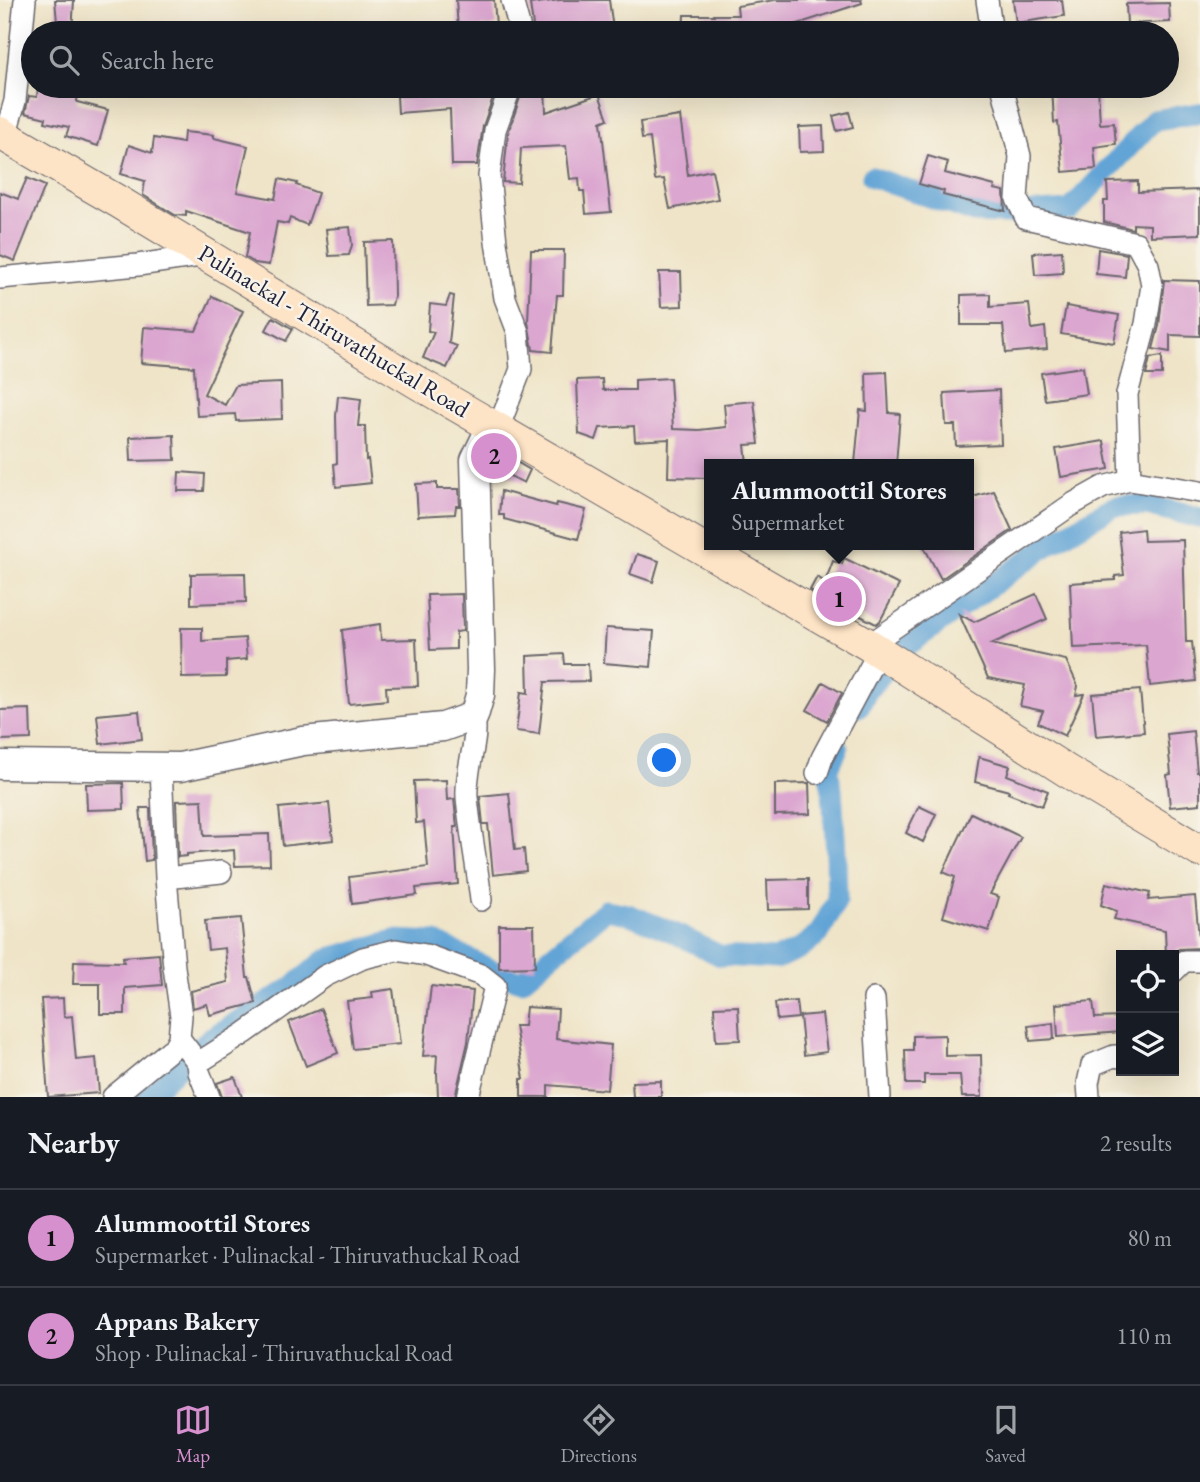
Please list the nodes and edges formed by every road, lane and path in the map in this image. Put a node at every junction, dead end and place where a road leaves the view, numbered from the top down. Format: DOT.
graph roads {
  1 [pos="26,0"];
  2 [pos="512,0"];
  3 [pos="987,0"];
  4 [pos="24,21"];
  5 [pos="518,21"];
  6 [pos="990,21"];
  7 [pos="21,46"];
  8 [pos="507,98"];
  9 [pos="1005,98"];
  10 [pos="3,135"];
  11 [pos="207,255"];
  12 [pos="0,278"];
  13 [pos="495,427"];
  14 [pos="1130,480"];
  15 [pos="1200,492"];
  16 [pos="704,549"];
  17 [pos="706,550"];
  18 [pos="886,655"];
  19 [pos="474,716"];
  20 [pos="0,765"];
  21 [pos="161,768"];
  22 [pos="817,773"];
  23 [pos="1200,851"];
  24 [pos="221,873"];
  25 [pos="166,878"];
  26 [pos="481,900"];
  27 [pos="1200,961"];
  28 [pos="1179,966"];
  29 [pos="874,999"];
  30 [pos="179,1038"];
  31 [pos="1116,1056"];
  32 [pos="196,1061"];
  33 [pos="113,1097"];
  34 [pos="209,1097"];
  35 [pos="468,1097"];
  36 [pos="880,1097"];
  37 [pos="1088,1097"];
  1 -- 4 [label="street"];
  2 -- 5 [label="street"];
  3 -- 6 [label="street"];
  7 -- 10 [label="street"];
  8 -- 13 [label="street"];
  9 -- 14 [label="street"];
  10 -- 11 [label="main road, Pulinackal - Thiruvathuckal Road"];
  11 -- 12 [label="street"];
  11 -- 13 [label="main road, Pulinackal - Thiruvathuckal Road"];
  13 -- 16 [label="main road, Pulinackal - Thiruvathuckal Road"];
  13 -- 19 [label="street"];
  14 -- 15 [label="street"];
  14 -- 18 [label="street"];
  17 -- 18 [label="main road, Pulinackal - Thiruvathuckal Road"];
  18 -- 22 [label="street"];
  18 -- 23 [label="main road, Pulinackal - Thiruvathuckal Road"];
  19 -- 21 [label="street"];
  19 -- 26 [label="street"];
  20 -- 21 [label="street"];
  21 -- 25 [label="street"];
  24 -- 25 [label="street"];
  25 -- 30 [label="street"];
  27 -- 28 [label="street"];
  29 -- 36 [label="street"];
  30 -- 32 [label="street"];
  30 -- 33 [label="street"];
  31 -- 37 [label="street"];
  32 -- 34 [label="street"];
  32 -- 35 [label="street"];
}
